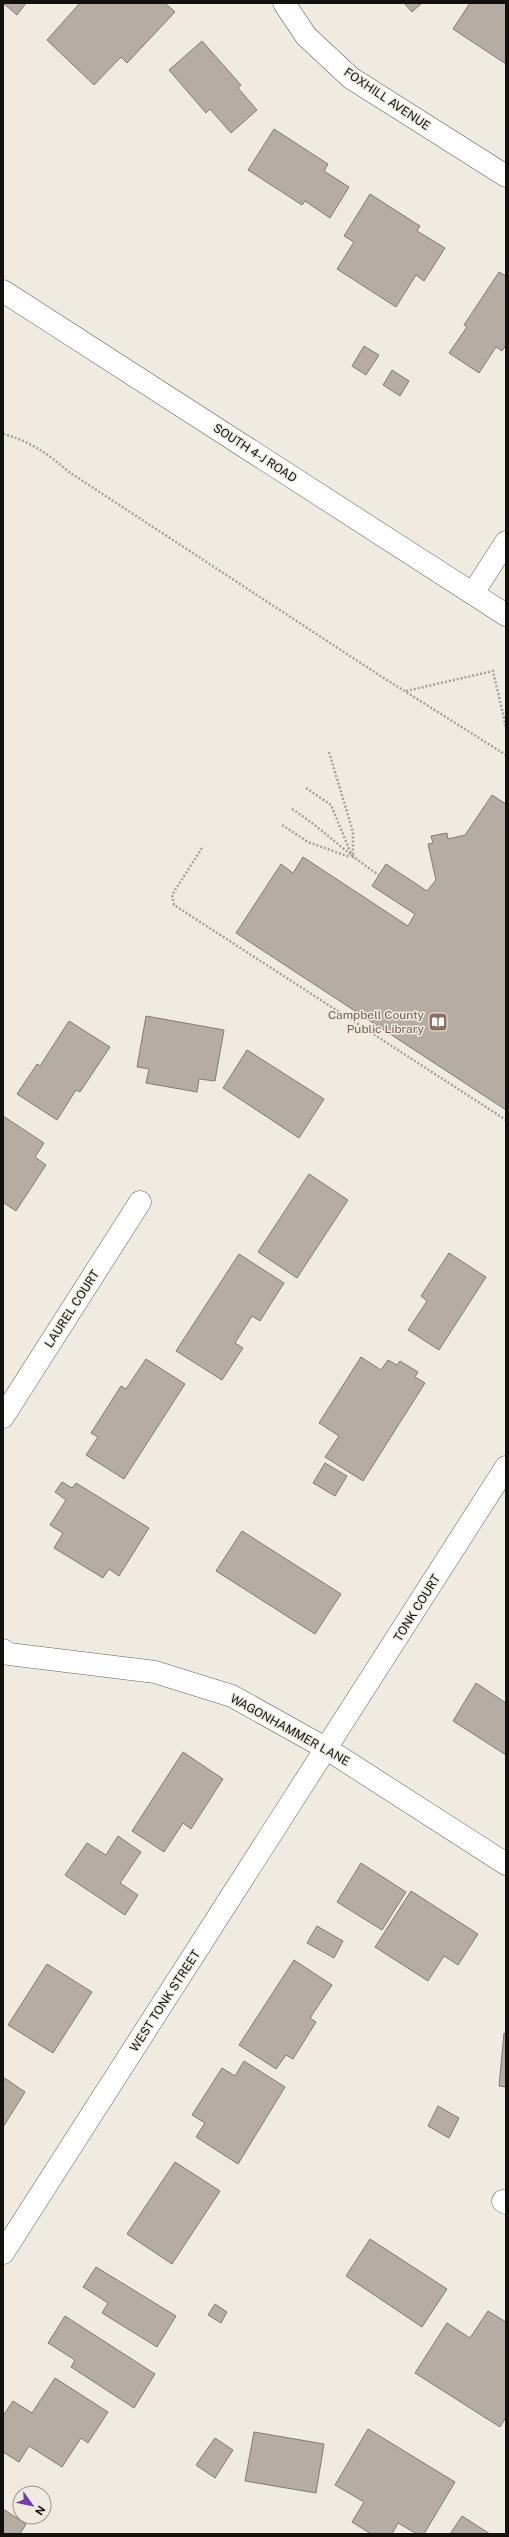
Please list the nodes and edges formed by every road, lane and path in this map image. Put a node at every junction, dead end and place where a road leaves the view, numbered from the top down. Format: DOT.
graph roads {
  1 [pos="284,3"];
  2 [pos="506,176"];
  3 [pos="3,291"];
  4 [pos="3,434"];
  5 [pos="506,542"];
  6 [pos="472,593"];
  7 [pos="506,615"];
  8 [pos="405,691"];
  9 [pos="506,727"];
  10 [pos="329,752"];
  11 [pos="506,755"];
  12 [pos="306,788"];
  13 [pos="292,809"];
  14 [pos="282,826"];
  15 [pos="202,848"];
  16 [pos="353,858"];
  17 [pos="379,875"];
  18 [pos="506,1120"];
  19 [pos="140,1202"];
  20 [pos="3,1417"];
  21 [pos="506,1467"];
  22 [pos="3,1650"];
  23 [pos="327,1749"];
  24 [pos="506,1864"];
  25 [pos="3,2252"];
  1 -- 2 [label="street, FOXHILL AVENUE"];
  3 -- 6 [label="street, SOUTH 4-J ROAD"];
  4 -- 8 [label="path"];
  5 -- 6 [label="street"];
  6 -- 7 [label="street, SOUTH 4-J ROAD"];
  8 -- 9 [label="path"];
  8 -- 11 [label="path"];
  10 -- 16 [label="path"];
  12 -- 16 [label="path"];
  13 -- 16 [label="path"];
  14 -- 16 [label="path"];
  15 -- 18 [label="path"];
  16 -- 17 [label="path"];
  19 -- 20 [label="street, LAUREL COURT"];
  21 -- 23 [label="street, TONK COURT"];
  22 -- 23 [label="street, WAGONHAMMER LANE"];
  23 -- 24 [label="street, WAGONHAMMER LANE"];
  23 -- 25 [label="street, WEST TONK STREET"];
}
